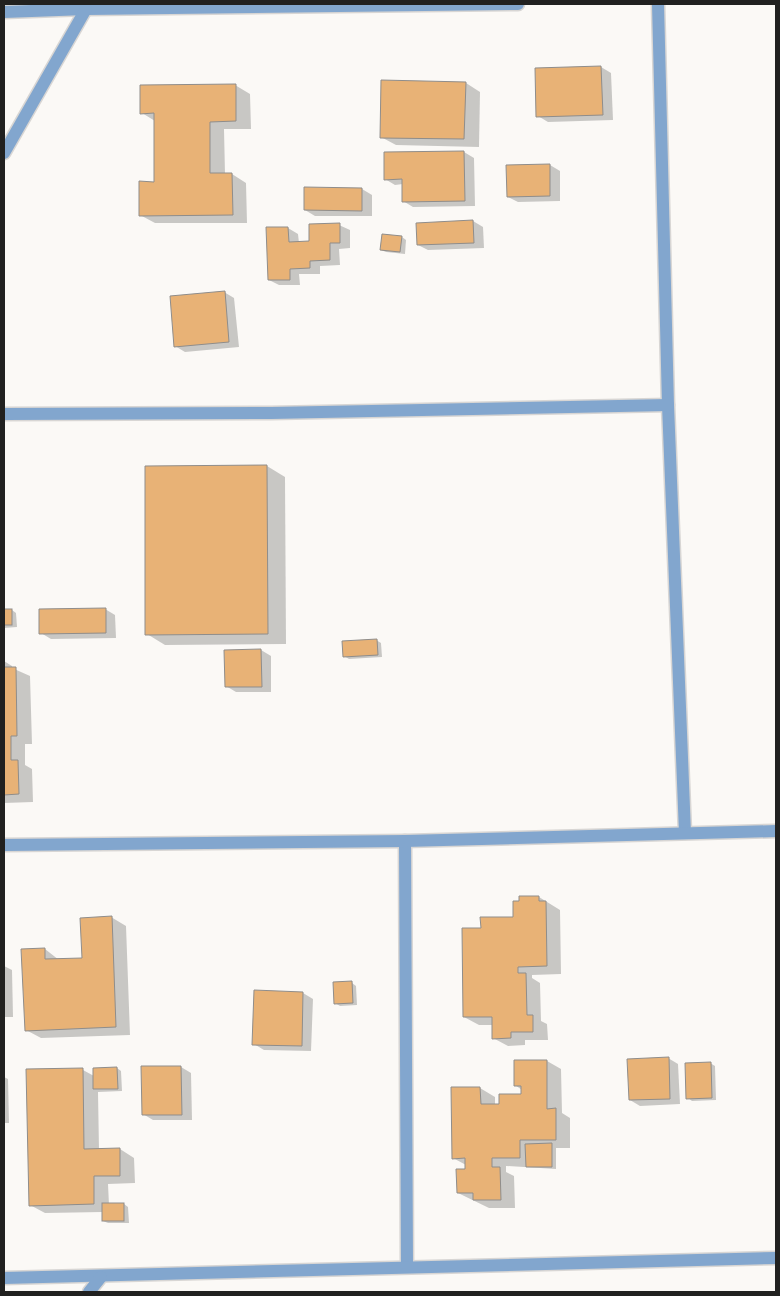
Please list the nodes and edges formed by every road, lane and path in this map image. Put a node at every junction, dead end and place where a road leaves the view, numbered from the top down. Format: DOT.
graph roads {
  1 [pos="518,4"];
  2 [pos="658,4"];
  3 [pos="86,9"];
  4 [pos="4,12"];
  5 [pos="4,154"];
  6 [pos="668,405"];
  7 [pos="4,414"];
  8 [pos="776,830"];
  9 [pos="685,832"];
  10 [pos="405,841"];
  11 [pos="4,844"];
  12 [pos="776,1258"];
  13 [pos="407,1266"];
  14 [pos="102,1277"];
  15 [pos="4,1278"];
  16 [pos="88,1292"];
  1 -- 3 [label="street"];
  2 -- 6 [label="street"];
  3 -- 4 [label="street"];
  3 -- 5 [label="street"];
  6 -- 7 [label="street"];
  6 -- 9 [label="street"];
  8 -- 9 [label="street"];
  9 -- 10 [label="street"];
  10 -- 11 [label="street"];
  10 -- 13 [label="street"];
  12 -- 13 [label="street"];
  13 -- 14 [label="street"];
  14 -- 15 [label="street"];
  14 -- 16 [label="street"];
}
